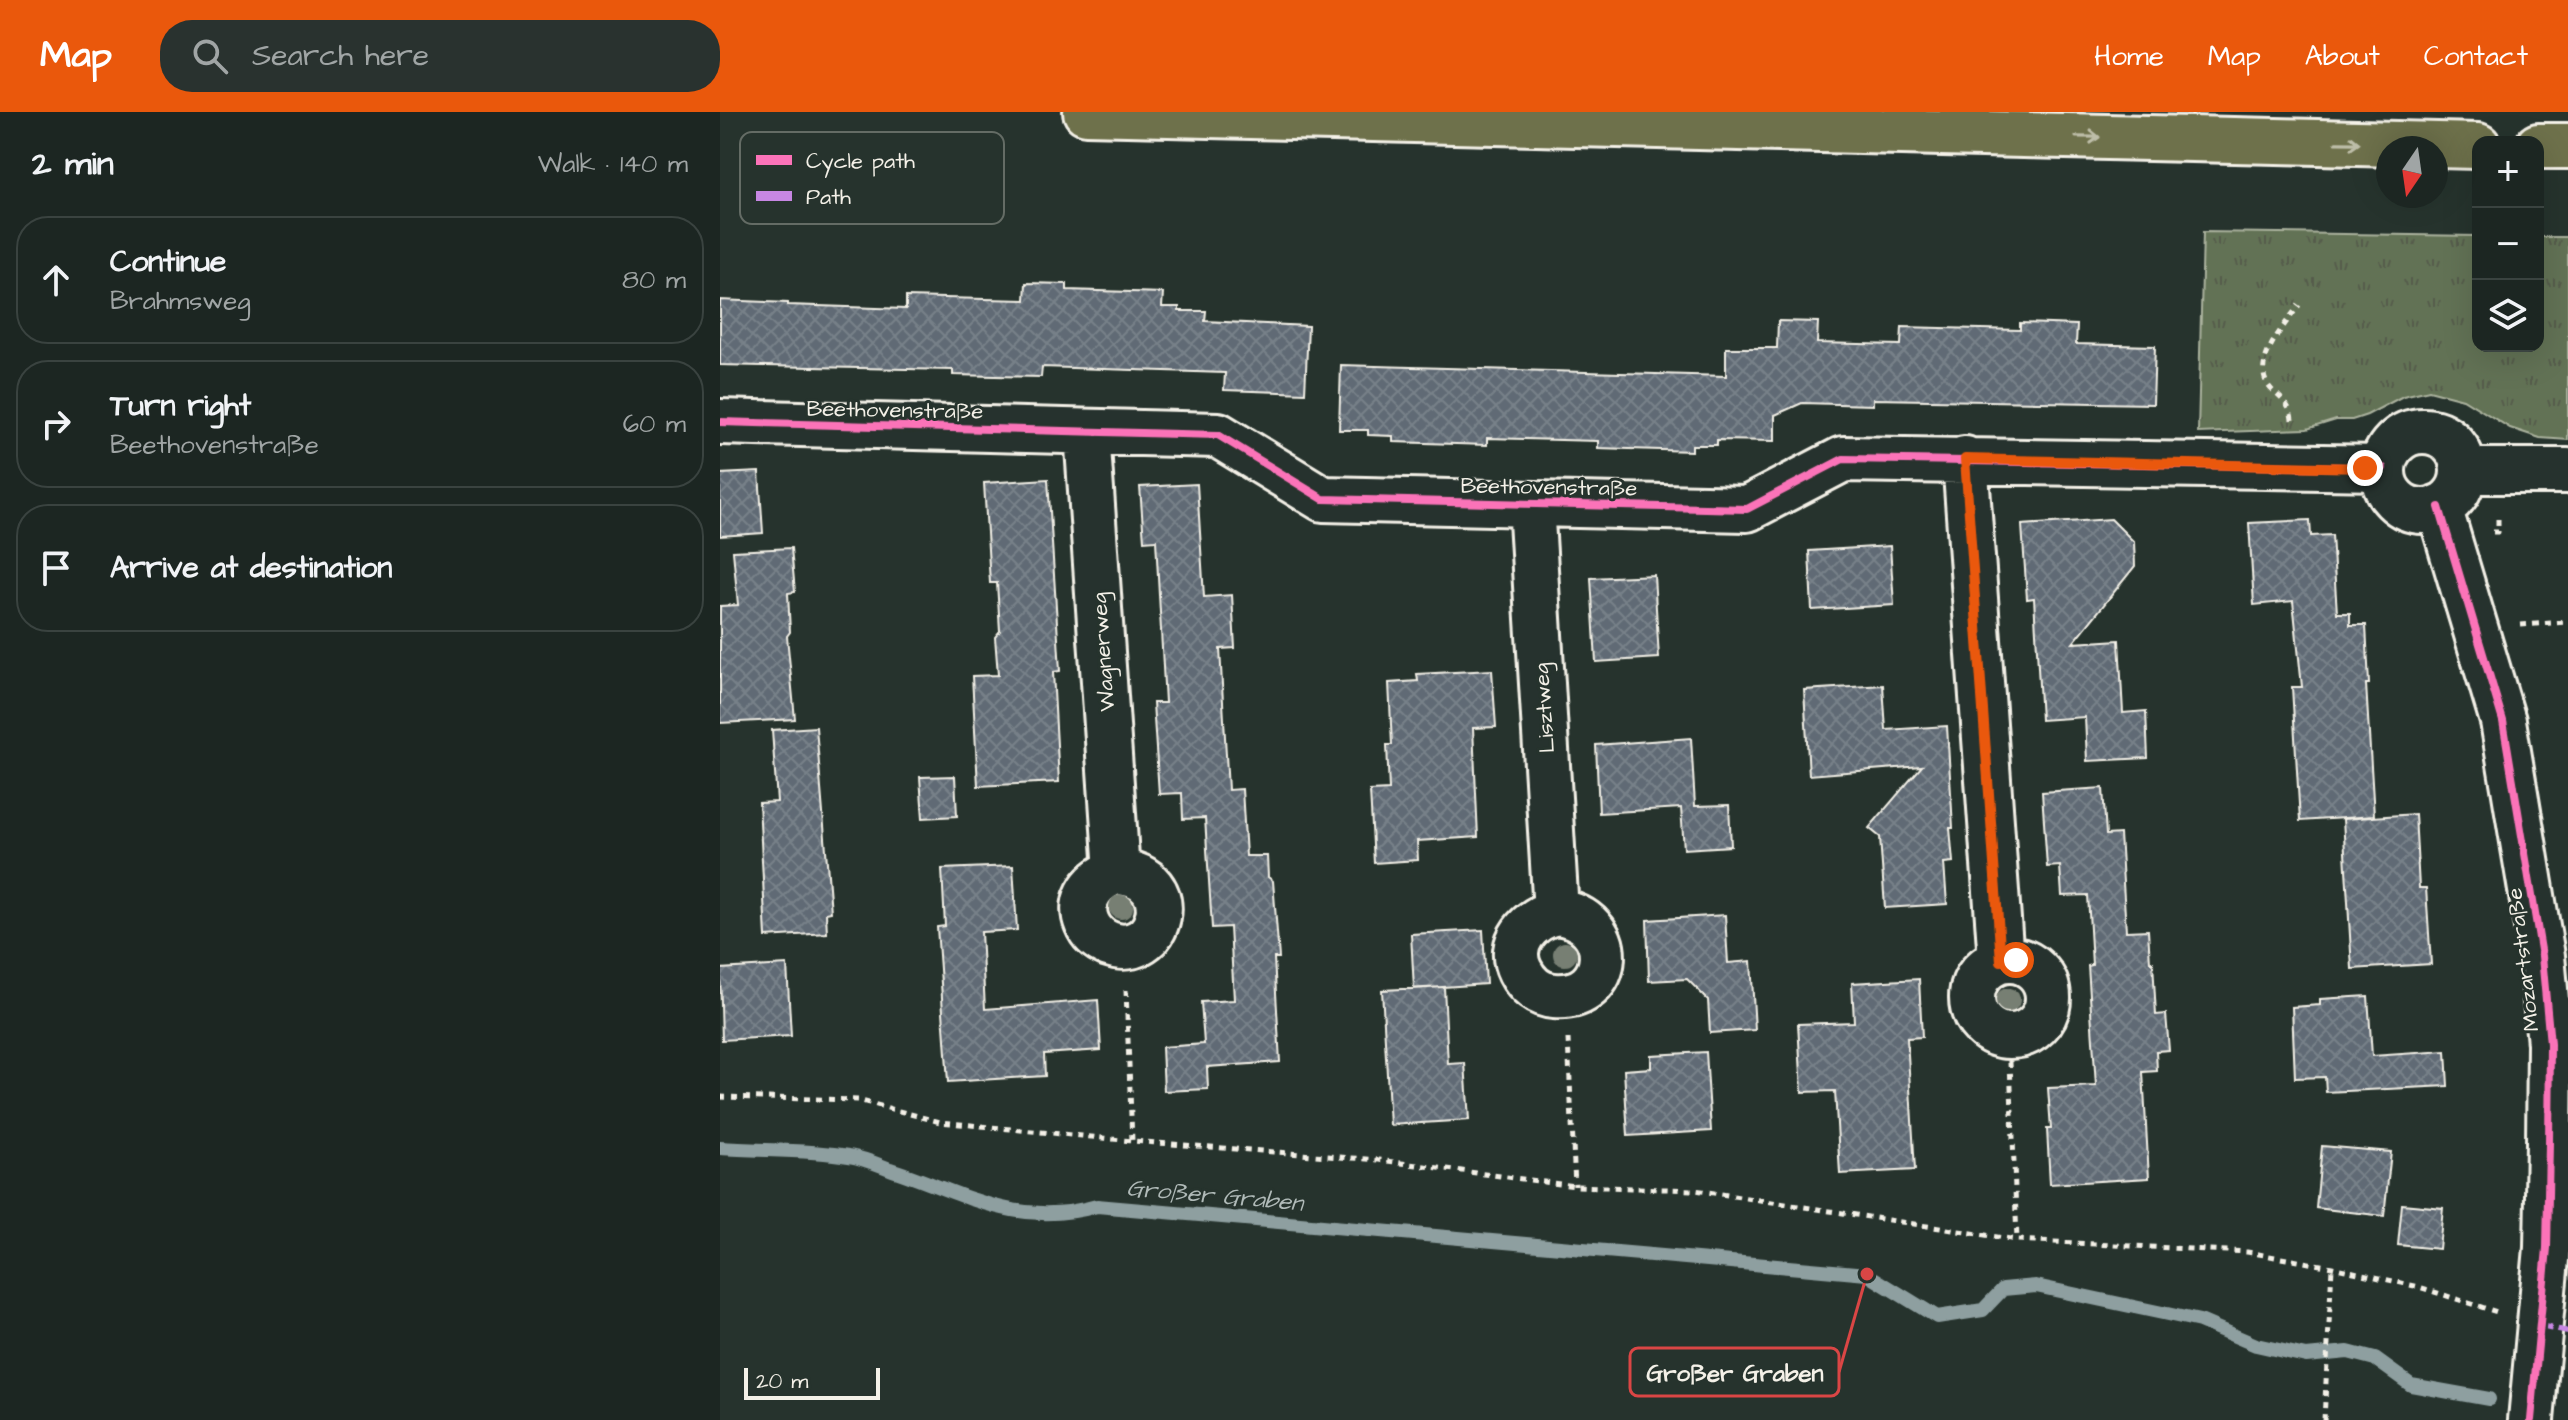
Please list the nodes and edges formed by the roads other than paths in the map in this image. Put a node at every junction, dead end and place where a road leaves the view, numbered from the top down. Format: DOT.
graph roads {
  1 [pos="1086,112"];
  2 [pos="2472,146"];
  3 [pos="2544,146"];
  4 [pos="2568,146"];
  5 [pos="720,422"];
  6 [pos="1087,432"];
  7 [pos="1965,459"];
  8 [pos="2383,468"];
  9 [pos="2463,471"];
  10 [pos="2568,471"];
  11 [pos="1531,504"];
  12 [pos="2439,507"];
  13 [pos="1556,912"];
  14 [pos="1124,946"];
  15 [pos="2009,1037"];
  16 [pos="2531,1420"];
  1 -- 2 [label="highway, one-way"];
  3 -- 4 [label="highway"];
  5 -- 6 [label="street, Beethovenstraße"];
  6 -- 11 [label="street, Beethovenstraße"];
  6 -- 14 [label="street, Wagnerweg"];
  7 -- 8 [label="street, Beethovenstraße"];
  7 -- 11 [label="street, Beethovenstraße"];
  7 -- 15 [label="street"];
  8 -- 9 [label="street"];
  8 -- 12 [label="street"];
  9 -- 10 [label="street"];
  9 -- 12 [label="street"];
  11 -- 13 [label="street, Lisztweg"];
  12 -- 16 [label="street, Mozartstraße"];
  13 -- 13 [label="street"];
}
